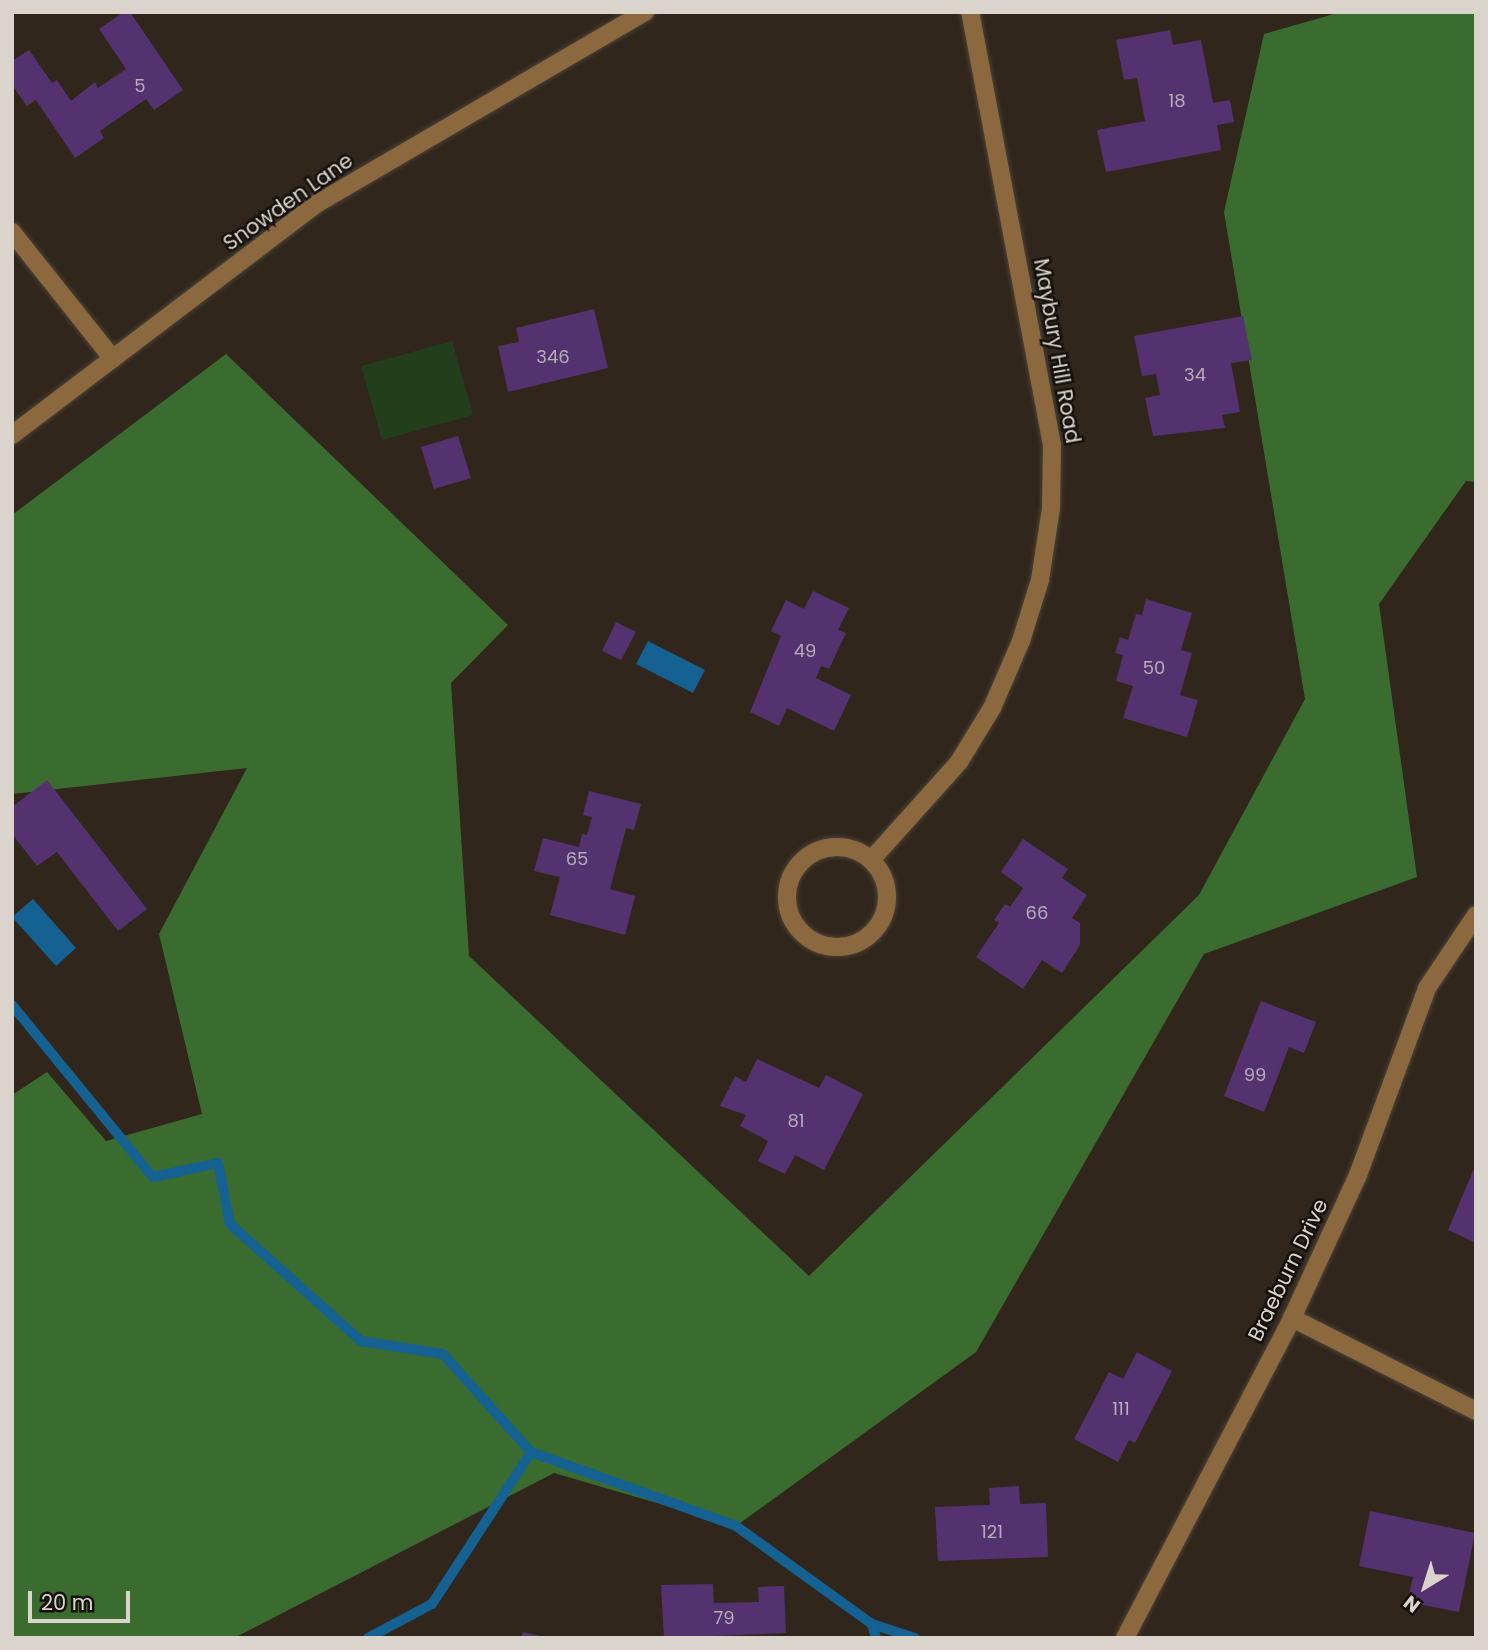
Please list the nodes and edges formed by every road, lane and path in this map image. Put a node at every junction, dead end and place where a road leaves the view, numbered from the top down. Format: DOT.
graph roads {
  1 [pos="645,12"];
  2 [pos="970,12"];
  3 [pos="12,232"];
  4 [pos="113,359"];
  5 [pos="12,435"];
  6 [pos="872,859"];
  7 [pos="1476,915"];
  8 [pos="1292,1318"];
  9 [pos="1476,1412"];
  10 [pos="1125,1638"];
  1 -- 4 [label="street, Snowden Lane"];
  2 -- 6 [label="street, Maybury Hill Road"];
  3 -- 4 [label="street"];
  4 -- 5 [label="street, Snowden Lane"];
  6 -- 6 [label="street"];
  7 -- 8 [label="street, Braeburn Drive"];
  8 -- 9 [label="street"];
  8 -- 10 [label="street, Braeburn Drive"];
}
